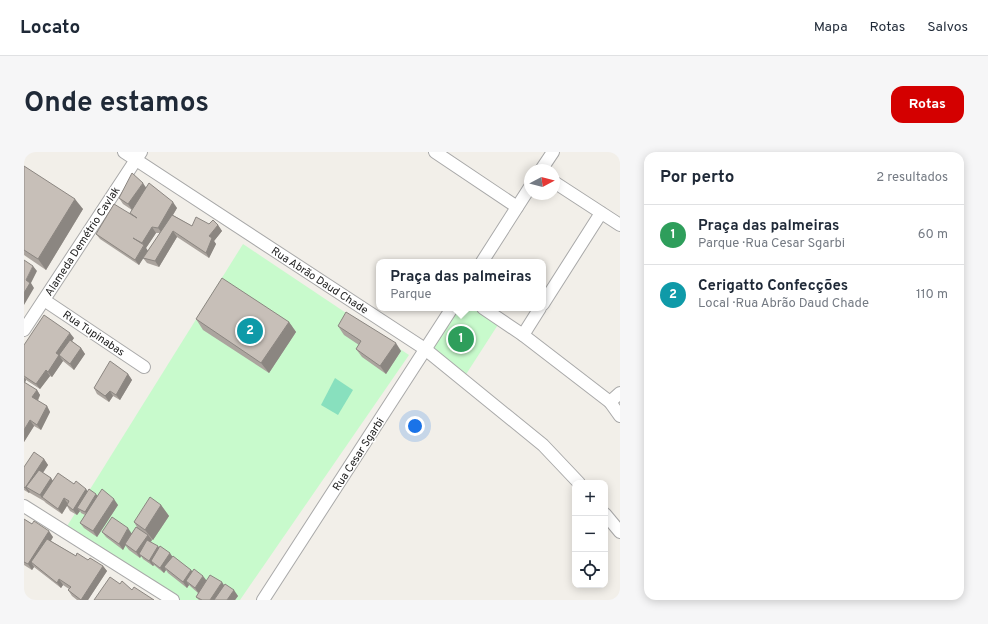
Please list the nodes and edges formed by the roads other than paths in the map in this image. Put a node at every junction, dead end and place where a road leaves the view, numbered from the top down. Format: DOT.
graph roads {
  1 [pos="124,152"];
  2 [pos="435,152"];
  3 [pos="553,152"];
  4 [pos="138,156"];
  5 [pos="545,164"];
  6 [pos="560,186"];
  7 [pos="524,197"];
  8 [pos="518,207"];
  9 [pos="602,213"];
  10 [pos="620,224"];
  11 [pos="484,259"];
  12 [pos="546,299"];
  13 [pos="44,300"];
  14 [pos="450,311"];
  15 [pos="487,311"];
  16 [pos="538,311"];
  17 [pos="24,330"];
  18 [pos="523,336"];
  19 [pos="425,349"];
  20 [pos="144,367"];
  21 [pos="620,393"];
  22 [pos="610,402"];
  23 [pos="620,416"];
  24 [pos="576,480"];
  25 [pos="24,506"];
  26 [pos="607,516"];
  27 [pos="620,532"];
  28 [pos="173,600"];
  29 [pos="263,600"];
  1 -- 4 [label="street, Rua Abrão Daud Chade"];
  2 -- 8 [label="street"];
  3 -- 5 [label="street"];
  4 -- 13 [label="street, Alameda Demétrio Cavlak"];
  4 -- 19 [label="street, Rua Abrão Daud Chade"];
  6 -- 9 [label="street"];
  7 -- 8 [label="street"];
  8 -- 11 [label="street"];
  9 -- 10 [label="street"];
  9 -- 12 [label="street"];
  13 -- 17 [label="street, Alameda Demétrio Cavlak"];
  13 -- 20 [label="street, Rua Tupinabas"];
  14 -- 19 [label="street, Rua Cesar Sgarbi"];
  15 -- 18 [label="street"];
  16 -- 18 [label="street"];
  18 -- 22 [label="street"];
  19 -- 24 [label="street, Rua Abrão Daud Chade"];
  19 -- 29 [label="street, Rua Cesar Sgarbi"];
  21 -- 22 [label="street"];
  22 -- 23 [label="street"];
  25 -- 28 [label="street"];
  26 -- 27 [label="street"];
}
